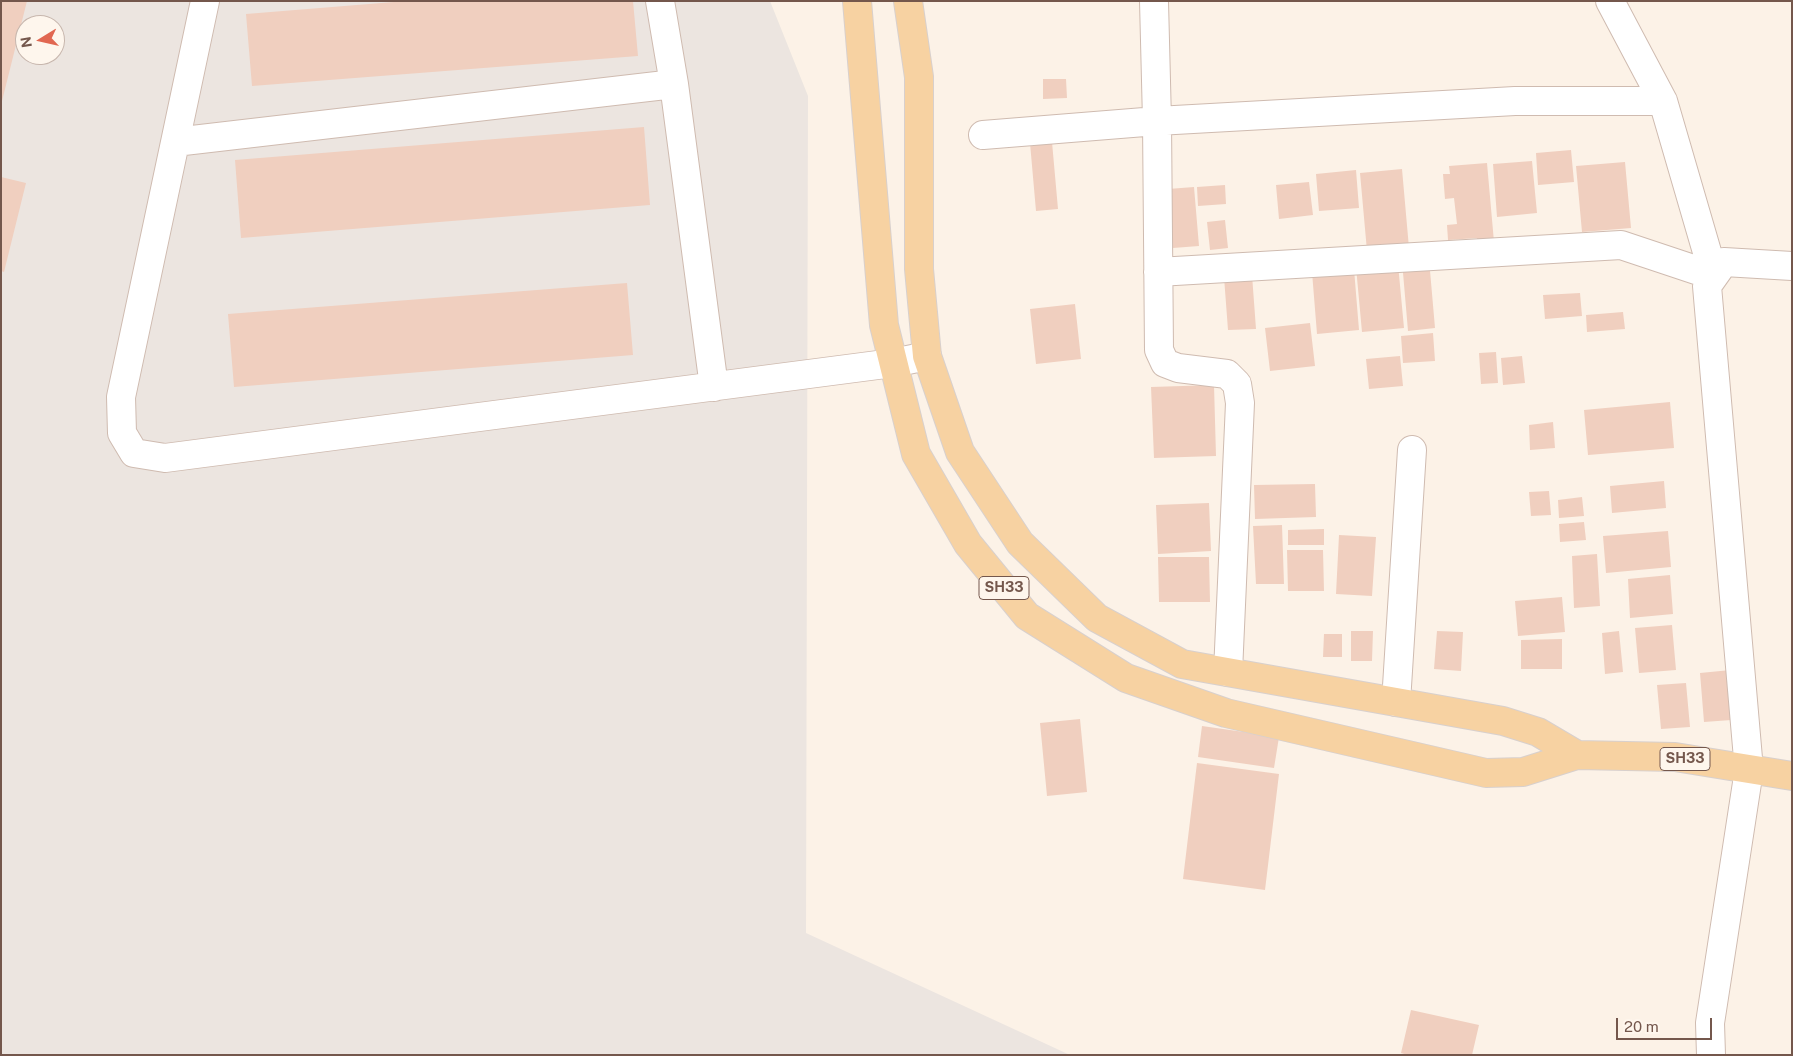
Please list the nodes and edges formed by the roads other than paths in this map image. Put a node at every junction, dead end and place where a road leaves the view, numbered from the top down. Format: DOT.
graph roads {
  1 [pos="205,1"];
  2 [pos="660,1"];
  3 [pos="857,1"];
  4 [pos="908,1"];
  5 [pos="1154,1"];
  6 [pos="1610,1"];
  7 [pos="674,84"];
  8 [pos="1663,101"];
  9 [pos="1157,121"];
  10 [pos="983,135"];
  11 [pos="176,142"];
  12 [pos="1792,266"];
  13 [pos="1158,272"];
  14 [pos="1714,276"];
  15 [pos="927,356"];
  16 [pos="894,363"];
  17 [pos="714,386"];
  18 [pos="1412,450"];
  19 [pos="1228,672"];
  20 [pos="1396,702"];
  21 [pos="1577,755"];
  22 [pos="1749,770"];
  23 [pos="1792,776"];
  24 [pos="1711,1055"];
  1 -- 11 [label="street"];
  2 -- 7 [label="street"];
  3 -- 16 [label="main road, SH33"];
  4 -- 15 [label="main road, SH33"];
  5 -- 9 [label="street"];
  6 -- 8 [label="street"];
  7 -- 11 [label="street"];
  7 -- 17 [label="street"];
  8 -- 9 [label="street"];
  8 -- 14 [label="street"];
  9 -- 10 [label="street"];
  9 -- 13 [label="street"];
  11 -- 17 [label="street"];
  12 -- 14 [label="street"];
  13 -- 14 [label="street"];
  13 -- 19 [label="street"];
  14 -- 22 [label="street"];
  15 -- 16 [label="street"];
  15 -- 19 [label="main road, SH33"];
  16 -- 17 [label="street"];
  16 -- 21 [label="main road, SH33"];
  18 -- 20 [label="street"];
  19 -- 20 [label="main road, SH33"];
  20 -- 21 [label="main road, SH33"];
  21 -- 22 [label="main road, SH33"];
  22 -- 23 [label="main road, SH33"];
  22 -- 24 [label="street"];
}
